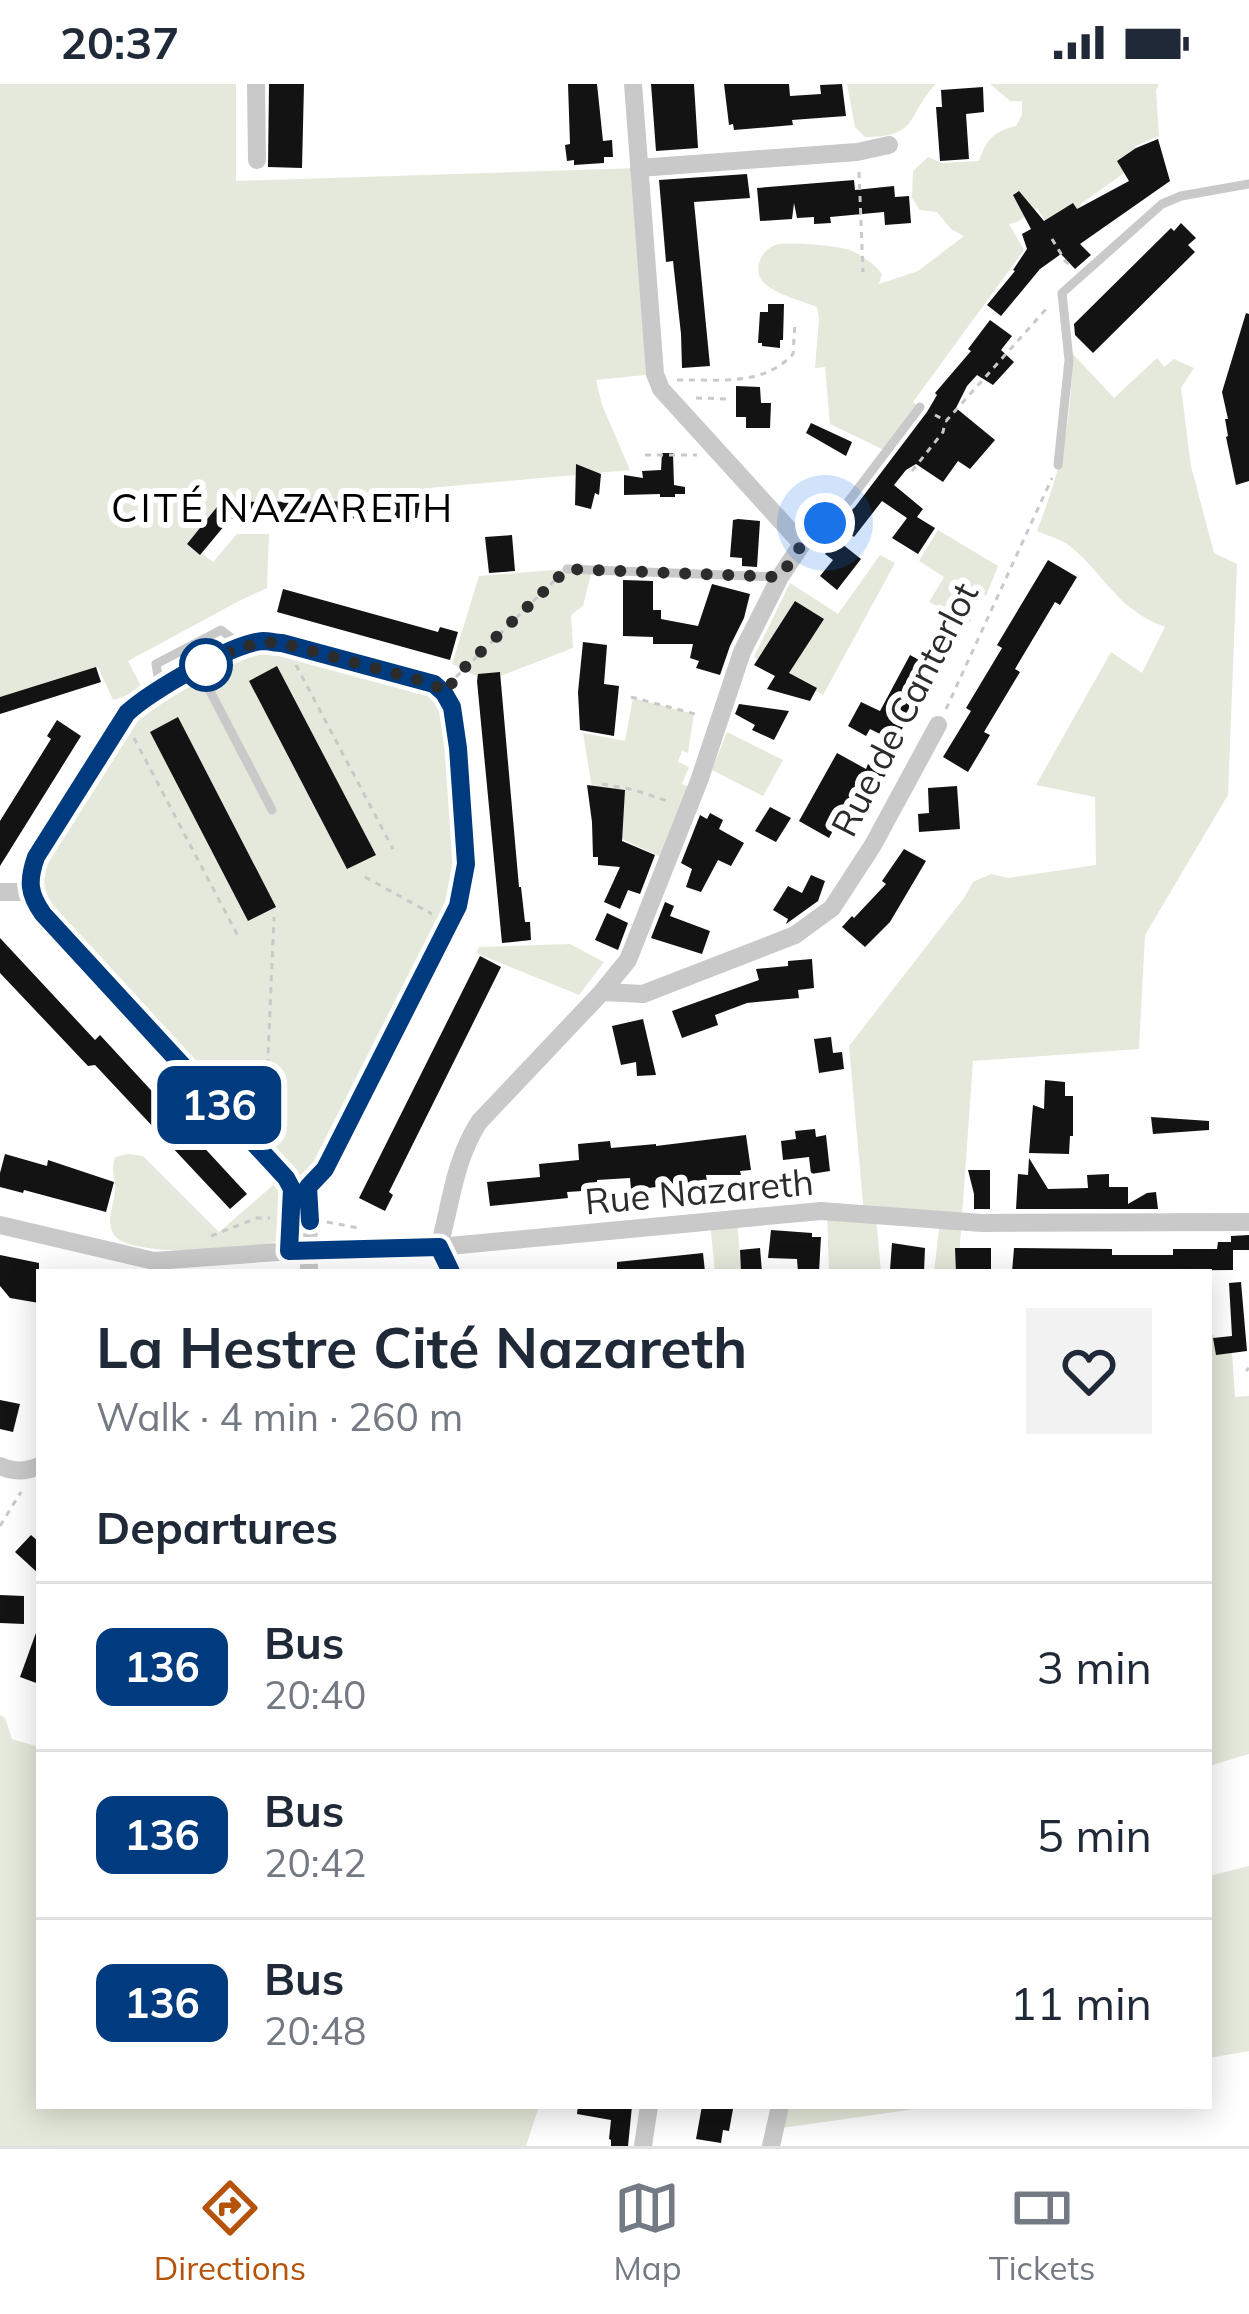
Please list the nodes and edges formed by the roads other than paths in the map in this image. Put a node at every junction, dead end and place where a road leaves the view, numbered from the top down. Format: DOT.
graph roads {
  1 [pos="256,84"];
  2 [pos="633,84"];
  3 [pos="890,145"];
  4 [pos="256,160"];
  5 [pos="640,168"];
  6 [pos="1249,184"];
  7 [pos="920,407"];
  8 [pos="1058,466"];
  9 [pos="802,544"];
  10 [pos="567,569"];
  11 [pos="780,577"];
  12 [pos="252,644"];
  13 [pos="198,668"];
  14 [pos="160,688"];
  15 [pos="938,725"];
  16 [pos="272,810"];
  17 [pos="0,892"];
  18 [pos="31,892"];
  19 [pos="602,992"];
  20 [pos="300,1188"];
  21 [pos="1249,1222"];
  22 [pos="0,1226"];
  23 [pos="439,1247"];
  24 [pos="298,1251"];
  25 [pos="153,1267"];
  26 [pos="307,1269"];
  27 [pos="450,1269"];
  28 [pos="0,1466"];
  29 [pos="34,1469"];
  30 [pos="649,2109"];
  31 [pos="779,2109"];
  32 [pos="643,2146"];
  33 [pos="771,2146"];
  1 -- 4 [label="street"];
  2 -- 5 [label="street"];
  3 -- 5 [label="street"];
  5 -- 9 [label="street"];
  6 -- 8 [label="lane"];
  7 -- 9 [label="lane"];
  9 -- 11 [label="street"];
  10 -- 11 [label="lane"];
  11 -- 19 [label="street"];
  12 -- 13 [label="street"];
  12 -- 14 [label="lane"];
  12 -- 20 [label="street"];
  13 -- 14 [label="street"];
  13 -- 16 [label="lane"];
  14 -- 18 [label="street"];
  15 -- 19 [label="street, Rue de Canterlot"];
  17 -- 18 [label="street"];
  18 -- 20 [label="street"];
  19 -- 23 [label="street"];
  20 -- 24 [label="street"];
  21 -- 23 [label="street, Rue Nazareth"];
  22 -- 25 [label="street, Rue Nazareth"];
  23 -- 24 [label="street, Rue Nazareth"];
  23 -- 27 [label="street"];
  24 -- 25 [label="street, Rue Nazareth"];
  24 -- 26 [label="street"];
  28 -- 29 [label="street"];
  30 -- 32 [label="street"];
  31 -- 33 [label="street"];
}
